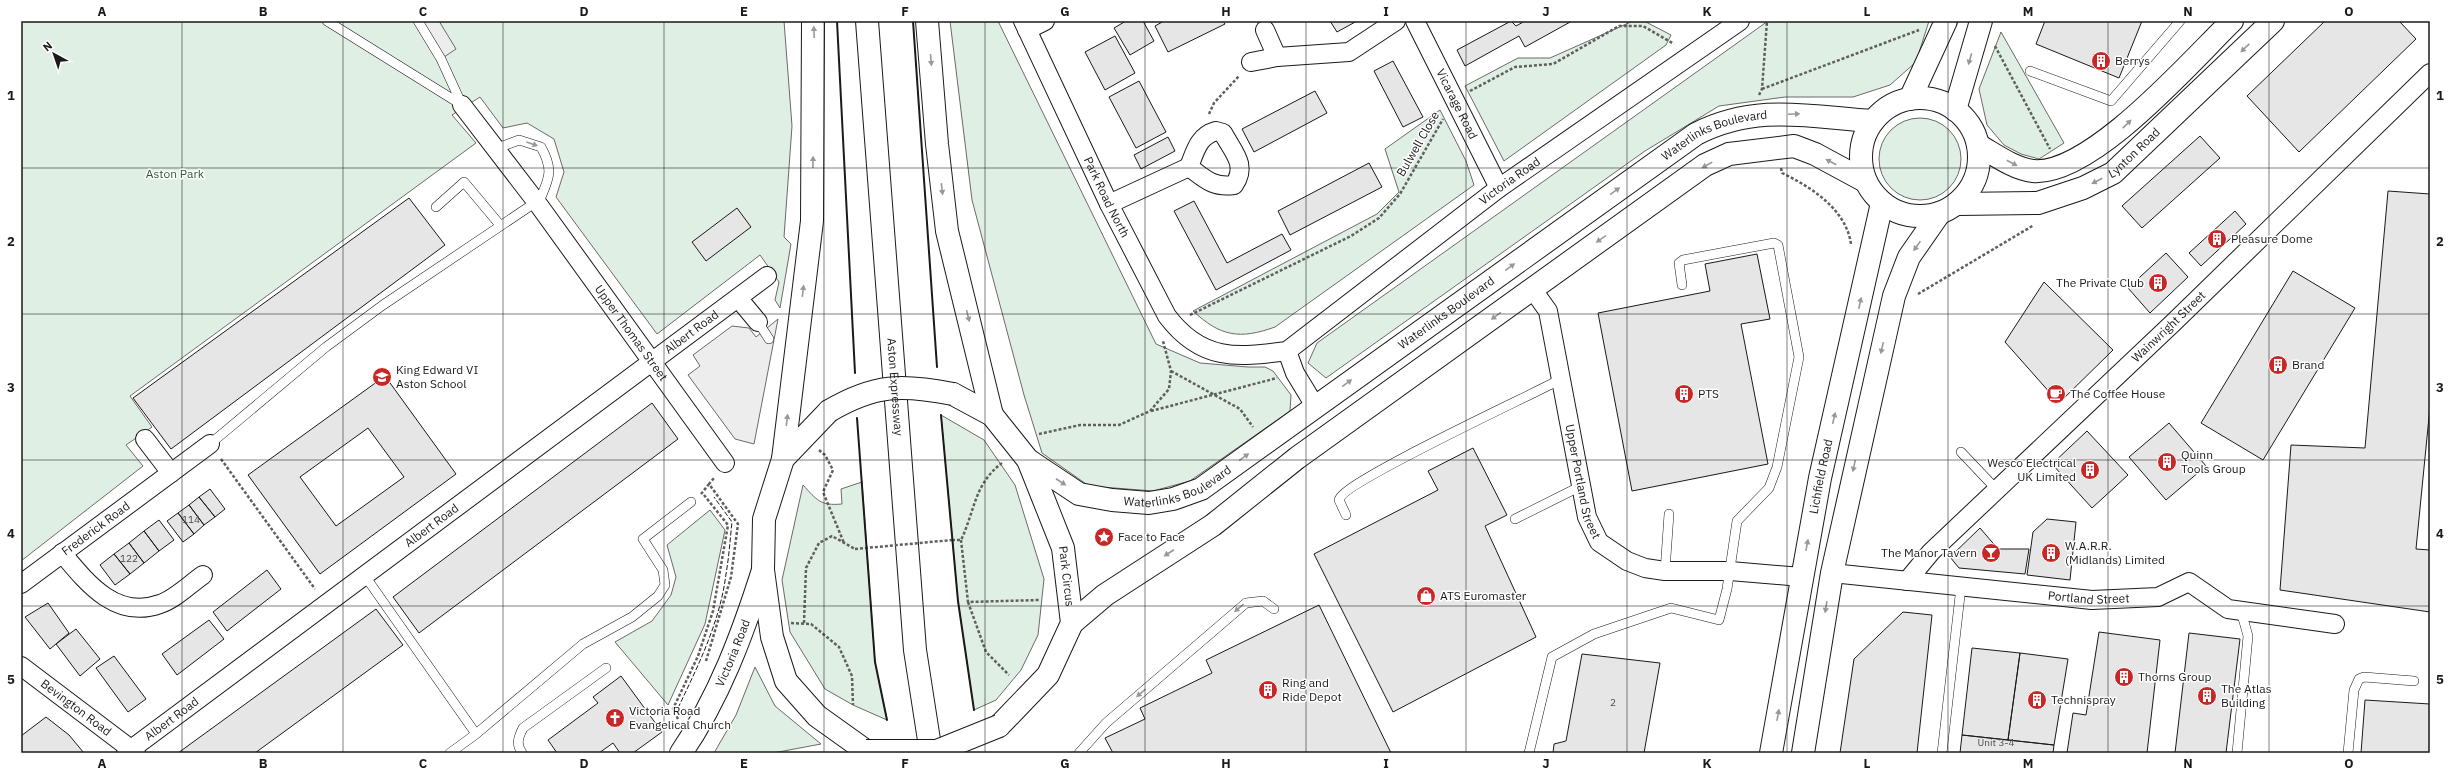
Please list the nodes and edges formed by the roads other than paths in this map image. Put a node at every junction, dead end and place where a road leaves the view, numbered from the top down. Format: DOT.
graph roads {
  1 [pos="327,21"];
  2 [pos="418,21"];
  3 [pos="813,21"];
  4 [pos="867,21"];
  5 [pos="927,21"];
  6 [pos="1045,21"];
  7 [pos="1396,21"];
  8 [pos="1415,21"];
  9 [pos="1740,21"];
  10 [pos="1946,21"];
  11 [pos="1981,21"];
  12 [pos="2180,21"];
  13 [pos="2232,21"];
  14 [pos="2273,21"];
  15 [pos="1025,26"];
  16 [pos="1265,30"];
  17 [pos="1277,57"];
  18 [pos="1251,62"];
  19 [pos="2030,70"];
  20 [pos="2430,73"];
  21 [pos="1910,99"];
  22 [pos="462,105"];
  23 [pos="1955,110"];
  24 [pos="1873,121"];
  25 [pos="1978,145"];
  26 [pos="495,148"];
  27 [pos="1188,167"];
  28 [pos="1865,180"];
  29 [pos="1499,188"];
  30 [pos="537,203"];
  31 [pos="1882,203"];
  32 [pos="1109,204"];
  33 [pos="436,207"];
  34 [pos="1948,209"];
  35 [pos="500,225"];
  36 [pos="767,276"];
  37 [pos="1682,285"];
  38 [pos="1533,290"];
  39 [pos="738,298"];
  40 [pos="758,322"];
  41 [pos="769,339"];
  42 [pos="1287,351"];
  43 [pos="1215,352"];
  44 [pos="652,362"];
  45 [pos="1561,379"];
  46 [pos="1315,406"];
  47 [pos="992,414"];
  48 [pos="145,439"];
  49 [pos="210,444"];
  50 [pos="1961,452"];
  51 [pos="783,459"];
  52 [pos="1028,460"];
  53 [pos="725,463"];
  54 [pos="171,473"];
  55 [pos="1581,486"];
  56 [pos="1997,490"];
  57 [pos="691,502"];
  58 [pos="1346,514"];
  59 [pos="1669,514"];
  60 [pos="1515,519"];
  61 [pos="62,553"];
  62 [pos="762,570"];
  63 [pos="1665,570"];
  64 [pos="1730,571"];
  65 [pos="1832,574"];
  66 [pos="203,575"];
  67 [pos="365,576"];
  68 [pos="1801,577"];
  69 [pos="1907,581"];
  70 [pos="21,584"];
  71 [pos="1961,587"];
  72 [pos="1274,609"];
  73 [pos="2241,611"];
  74 [pos="1072,623"];
  75 [pos="2335,624"];
  76 [pos="21,666"];
  77 [pos="606,668"];
  78 [pos="2414,681"];
  79 [pos="476,734"];
  80 [pos="131,752"];
  81 [pos="858,752"];
  82 [pos="450,753"];
  83 [pos="522,753"];
  84 [pos="681,753"];
  85 [pos="930,753"];
  86 [pos="1079,753"];
  87 [pos="1529,753"];
  88 [pos="1771,753"];
  89 [pos="1803,753"];
  90 [pos="1942,753"];
  91 [pos="2237,753"];
  92 [pos="2348,753"];
  1 -- 22 [label="lane"];
  2 -- 22 [label="lane"];
  51 -- 3 [label="main road, one-way"];
  4 -- 85 [label="main road, Aston Expressway"];
  5 -- 47 [label="main road, one-way"];
  6 -- 15 [label="street"];
  7 -- 17 [label="street"];
  8 -- 29 [label="street, Vicarage Road"];
  9 -- 29 [label="street, Victoria Road"];
  10 -- 21 [label="main road"];
  11 -- 23 [label="main road, one-way"];
  12 -- 19 [label="lane"];
  25 -- 13 [label="main road, Lynton Road, one-way"];
  14 -- 34 [label="main road, Lynton Road, one-way"];
  15 -- 32 [label="street, Park Road North"];
  16 -- 17 [label="street"];
  17 -- 18 [label="street"];
  20 -- 56 [label="street, Wainwright Street"];
  21 -- 23 [label="main road"];
  21 -- 24 [label="main road"];
  22 -- 26 [label="street, Upper Thomas Street"];
  23 -- 25 [label="main road"];
  24 -- 28 [label="main road"];
  46 -- 24 [label="main road, Waterlinks Boulevard, one-way"];
  25 -- 34 [label="main road"];
  26 -- 30 [label="street, Upper Thomas Street"];
  26 -- 30 [label="lane, one-way"];
  27 -- 27 [label="street"];
  27 -- 32 [label="street"];
  28 -- 31 [label="main road"];
  28 -- 38 [label="main road, Waterlinks Boulevard, one-way"];
  29 -- 42 [label="street, Victoria Road"];
  30 -- 35 [label="lane"];
  30 -- 44 [label="street, Upper Thomas Street"];
  31 -- 34 [label="main road"];
  68 -- 31 [label="main road, Lichfield Road, one-way"];
  32 -- 43 [label="street, Park Road North"];
  33 -- 35 [label="lane"];
  34 -- 65 [label="main road, one-way"];
  35 -- 49 [label="lane"];
  36 -- 39 [label="street, Albert Road"];
  37 -- 64 [label="lane"];
  38 -- 45 [label="street, Upper Portland Street"];
  38 -- 74 [label="main road, Waterlinks Boulevard, one-way"];
  39 -- 40 [label="street"];
  39 -- 44 [label="street, Albert Road"];
  40 -- 41 [label="lane"];
  42 -- 43 [label="street, Victoria Road"];
  42 -- 46 [label="street"];
  44 -- 53 [label="street, Upper Thomas Street"];
  44 -- 67 [label="street, Albert Road"];
  45 -- 55 [label="street, Upper Portland Street"];
  45 -- 58 [label="lane"];
  52 -- 46 [label="main road, Waterlinks Boulevard, one-way"];
  47 -- 51 [label="main road, Park Circus, bridge"];
  47 -- 52 [label="main road, Park Circus"];
  48 -- 54 [label="street"];
  49 -- 54 [label="street, Frederick Road"];
  50 -- 56 [label="lane"];
  51 -- 62 [label="main road, Park Circus"];
  52 -- 74 [label="main road, Park Circus"];
  54 -- 61 [label="street, Frederick Road"];
  55 -- 60 [label="lane"];
  55 -- 63 [label="street, Upper Portland Street"];
  56 -- 69 [label="street, Wainwright Street"];
  57 -- 79 [label="lane"];
  59 -- 63 [label="lane"];
  61 -- 66 [label="street"];
  61 -- 70 [label="street, Frederick Road"];
  62 -- 81 [label="main road, Park Circus"];
  62 -- 84 [label="main road, Victoria Road"];
  63 -- 64 [label="street, Upper Portland Street"];
  64 -- 68 [label="street, Upper Portland Street"];
  64 -- 87 [label="lane"];
  65 -- 69 [label="street, Portland Street"];
  65 -- 89 [label="main road, one-way"];
  67 -- 79 [label="lane"];
  67 -- 80 [label="street, Albert Road"];
  88 -- 68 [label="main road, Lichfield Road, one-way"];
  69 -- 71 [label="street, Portland Street"];
  71 -- 73 [label="street, Portland Street"];
  71 -- 90 [label="lane"];
  72 -- 86 [label="lane, one-way"];
  73 -- 75 [label="street, Portland Street"];
  73 -- 91 [label="lane"];
  74 -- 81 [label="main road, Park Circus, bridge"];
  76 -- 80 [label="street, Bevington Road"];
  77 -- 83 [label="lane"];
  78 -- 92 [label="lane"];
  79 -- 82 [label="lane"];
}
